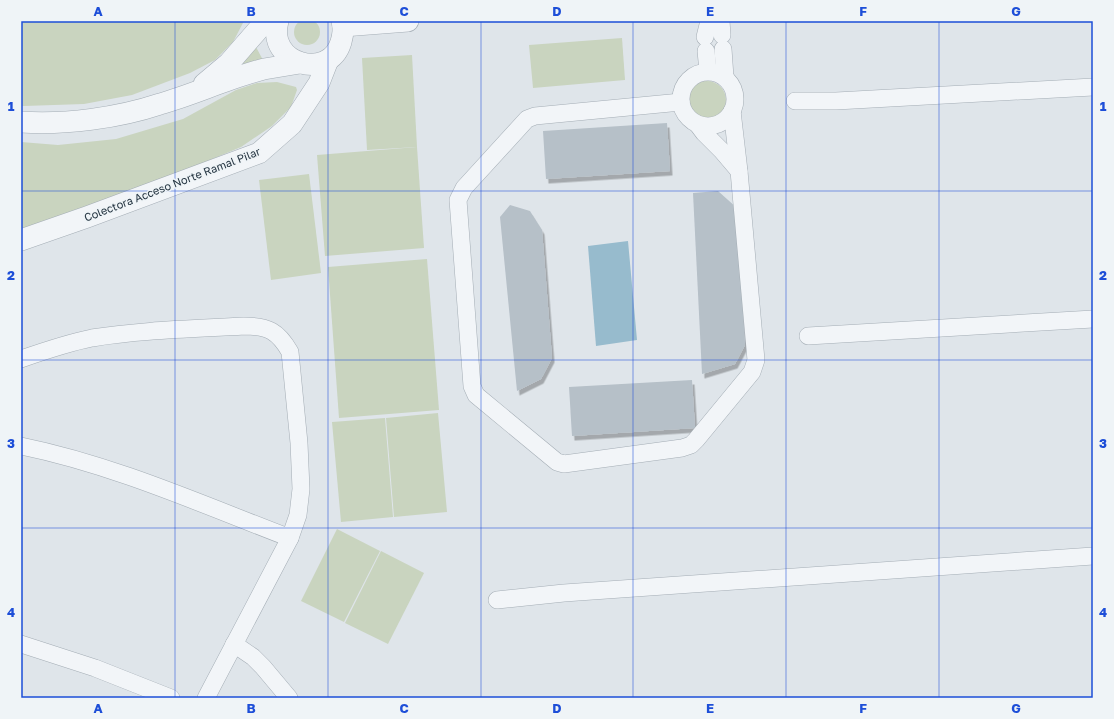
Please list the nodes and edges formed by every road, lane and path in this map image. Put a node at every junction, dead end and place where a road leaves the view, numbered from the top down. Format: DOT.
graph roads {
  1 [pos="267,21"];
  2 [pos="278,21"];
  3 [pos="408,21"];
  4 [pos="342,23"];
  5 [pos="722,35"];
  6 [pos="707,36"];
  7 [pos="328,60"];
  8 [pos="300,63"];
  9 [pos="708,71"];
  10 [pos="725,77"];
  11 [pos="1093,87"];
  12 [pos="191,94"];
  13 [pos="681,102"];
  14 [pos="795,102"];
  15 [pos="732,111"];
  16 [pos="21,122"];
  17 [pos="698,125"];
  18 [pos="739,171"];
  19 [pos="21,240"];
  20 [pos="1093,319"];
  21 [pos="808,336"];
  22 [pos="21,359"];
  23 [pos="21,446"];
  24 [pos="290,538"];
  25 [pos="1093,556"];
  26 [pos="496,600"];
  27 [pos="21,644"];
  28 [pos="234,644"];
  29 [pos="171,698"];
  30 [pos="206,698"];
  31 [pos="289,698"];
  1 -- 12 [label="street"];
  2 -- 8 [label="street"];
  3 -- 4 [label="street"];
  4 -- 7 [label="street, Colectora Acceso Norte Ramal Pilar"];
  5 -- 10 [label="street"];
  6 -- 9 [label="street"];
  7 -- 8 [label="street"];
  7 -- 19 [label="street, Colectora Acceso Norte Ramal Pilar"];
  8 -- 12 [label="street"];
  9 -- 10 [label="street"];
  9 -- 13 [label="street"];
  10 -- 15 [label="street"];
  11 -- 14 [label="street"];
  12 -- 16 [label="street"];
  13 -- 17 [label="street"];
  13 -- 18 [label="street"];
  15 -- 17 [label="street"];
  15 -- 18 [label="street"];
  17 -- 18 [label="street"];
  20 -- 21 [label="street"];
  22 -- 24 [label="street"];
  23 -- 24 [label="street"];
  24 -- 28 [label="street"];
  25 -- 26 [label="street"];
  27 -- 29 [label="street"];
  28 -- 30 [label="street"];
  28 -- 31 [label="street"];
}
